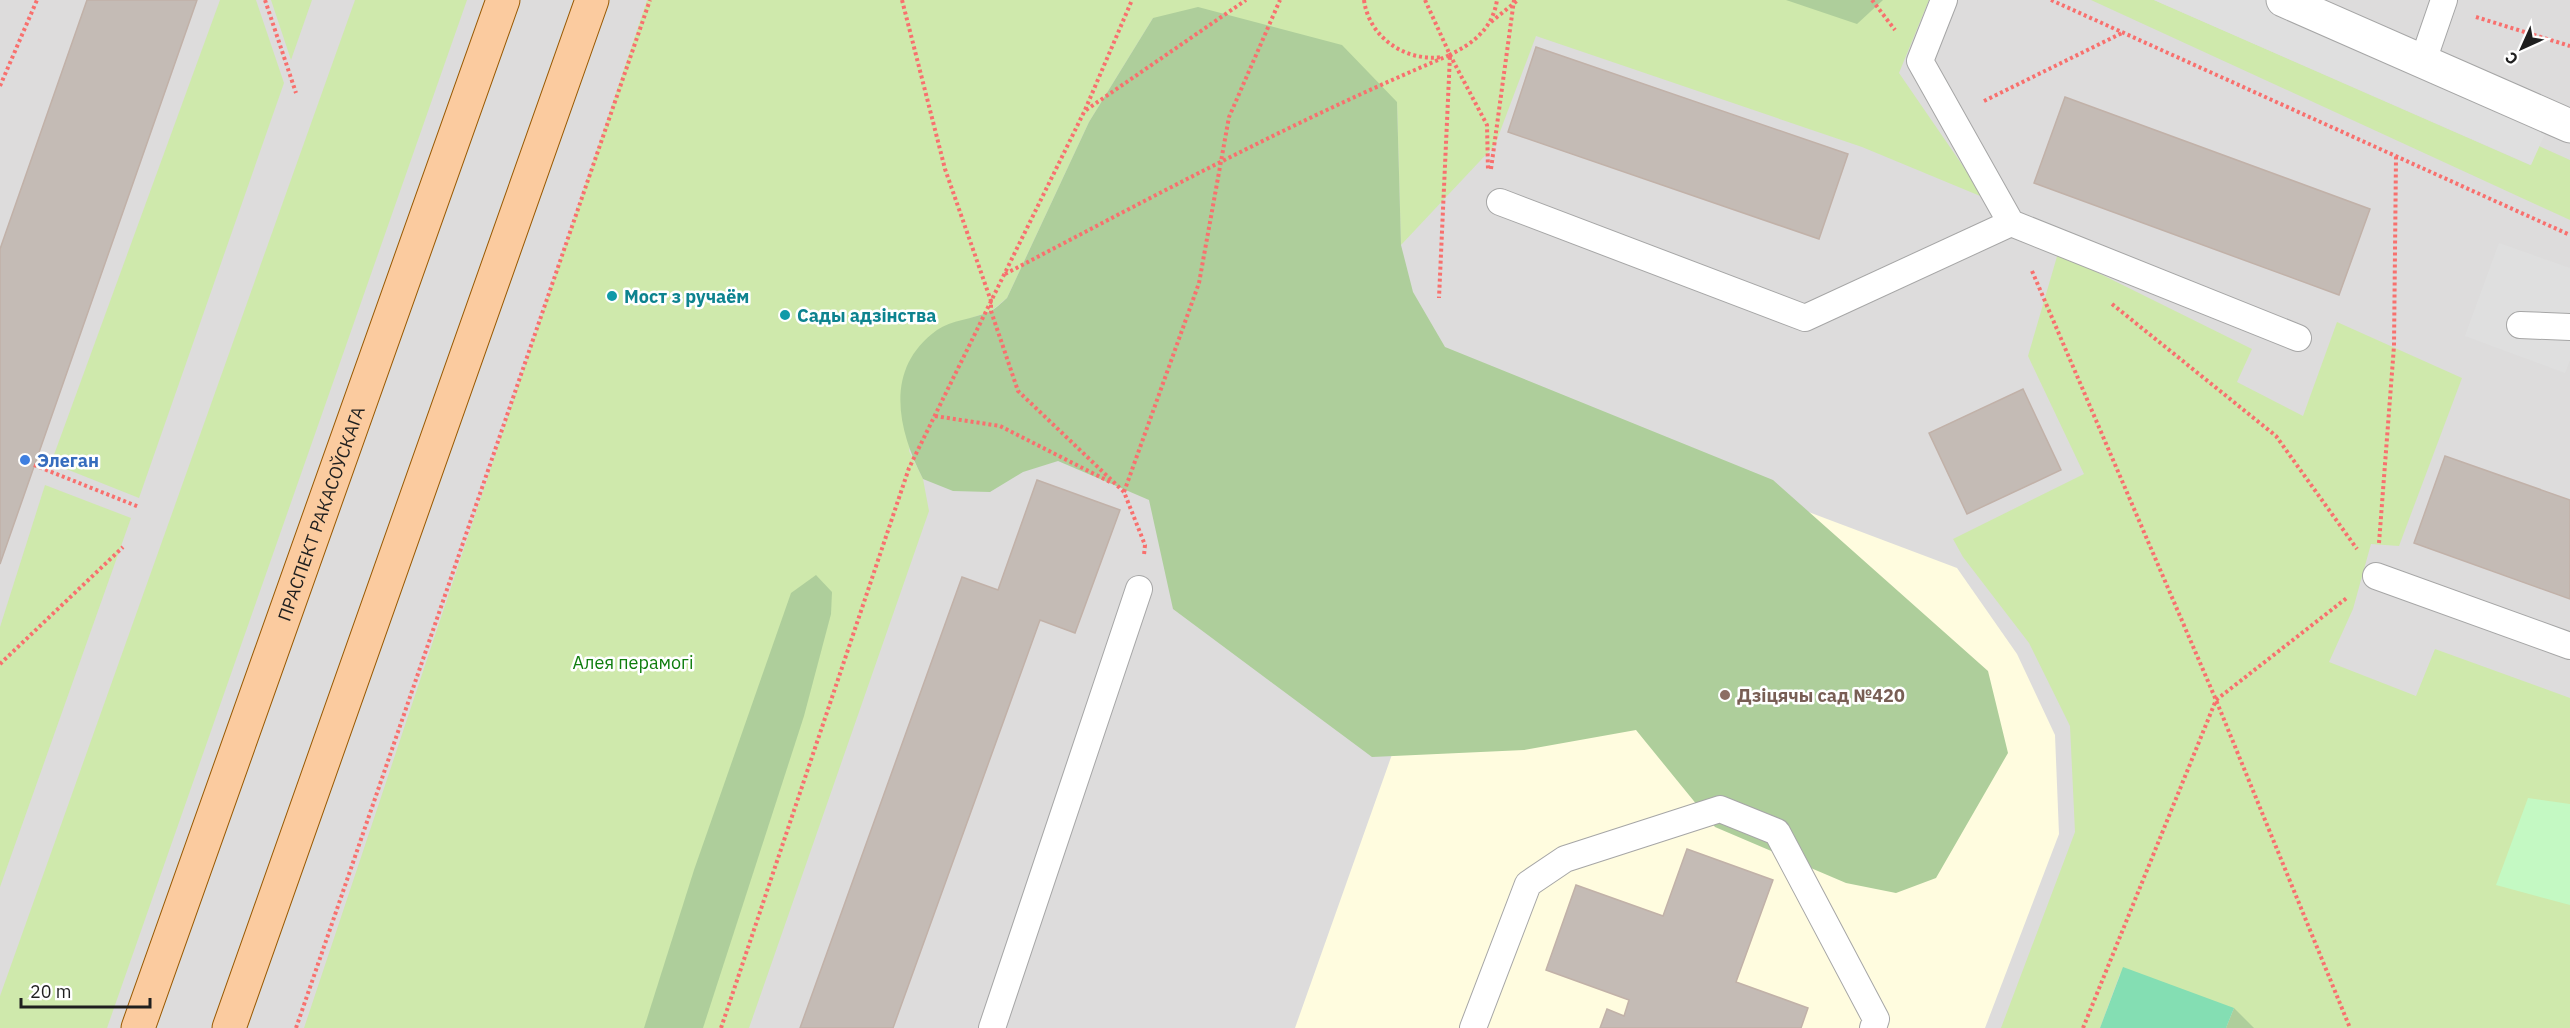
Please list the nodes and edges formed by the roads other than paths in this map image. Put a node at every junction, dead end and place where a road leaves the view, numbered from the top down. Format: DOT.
graph roads {
  1 [pos="502,0"];
  2 [pos="592,0"];
  3 [pos="1944,0"];
  4 [pos="2283,0"];
  5 [pos="2443,3"];
  6 [pos="2423,61"];
  7 [pos="2570,126"];
  8 [pos="1495,195"];
  9 [pos="2011,223"];
  10 [pos="2520,325"];
  11 [pos="2570,327"];
  12 [pos="2298,338"];
  13 [pos="2376,576"];
  14 [pos="1140,589"];
  15 [pos="2570,646"];
  16 [pos="138,1028"];
  17 [pos="229,1028"];
  18 [pos="992,1028"];
  19 [pos="1473,1028"];
  20 [pos="1873,1028"];
  1 -- 16 [label="main road, ПРАСПЕКТ РАКАСОЎСКАГА"];
  2 -- 17 [label="main road"];
  3 -- 9 [label="lane"];
  4 -- 6 [label="street"];
  5 -- 6 [label="lane"];
  6 -- 7 [label="street"];
  8 -- 9 [label="lane"];
  9 -- 12 [label="lane"];
  10 -- 11 [label="lane"];
  13 -- 15 [label="lane"];
  14 -- 18 [label="lane"];
  19 -- 20 [label="lane"];
}
